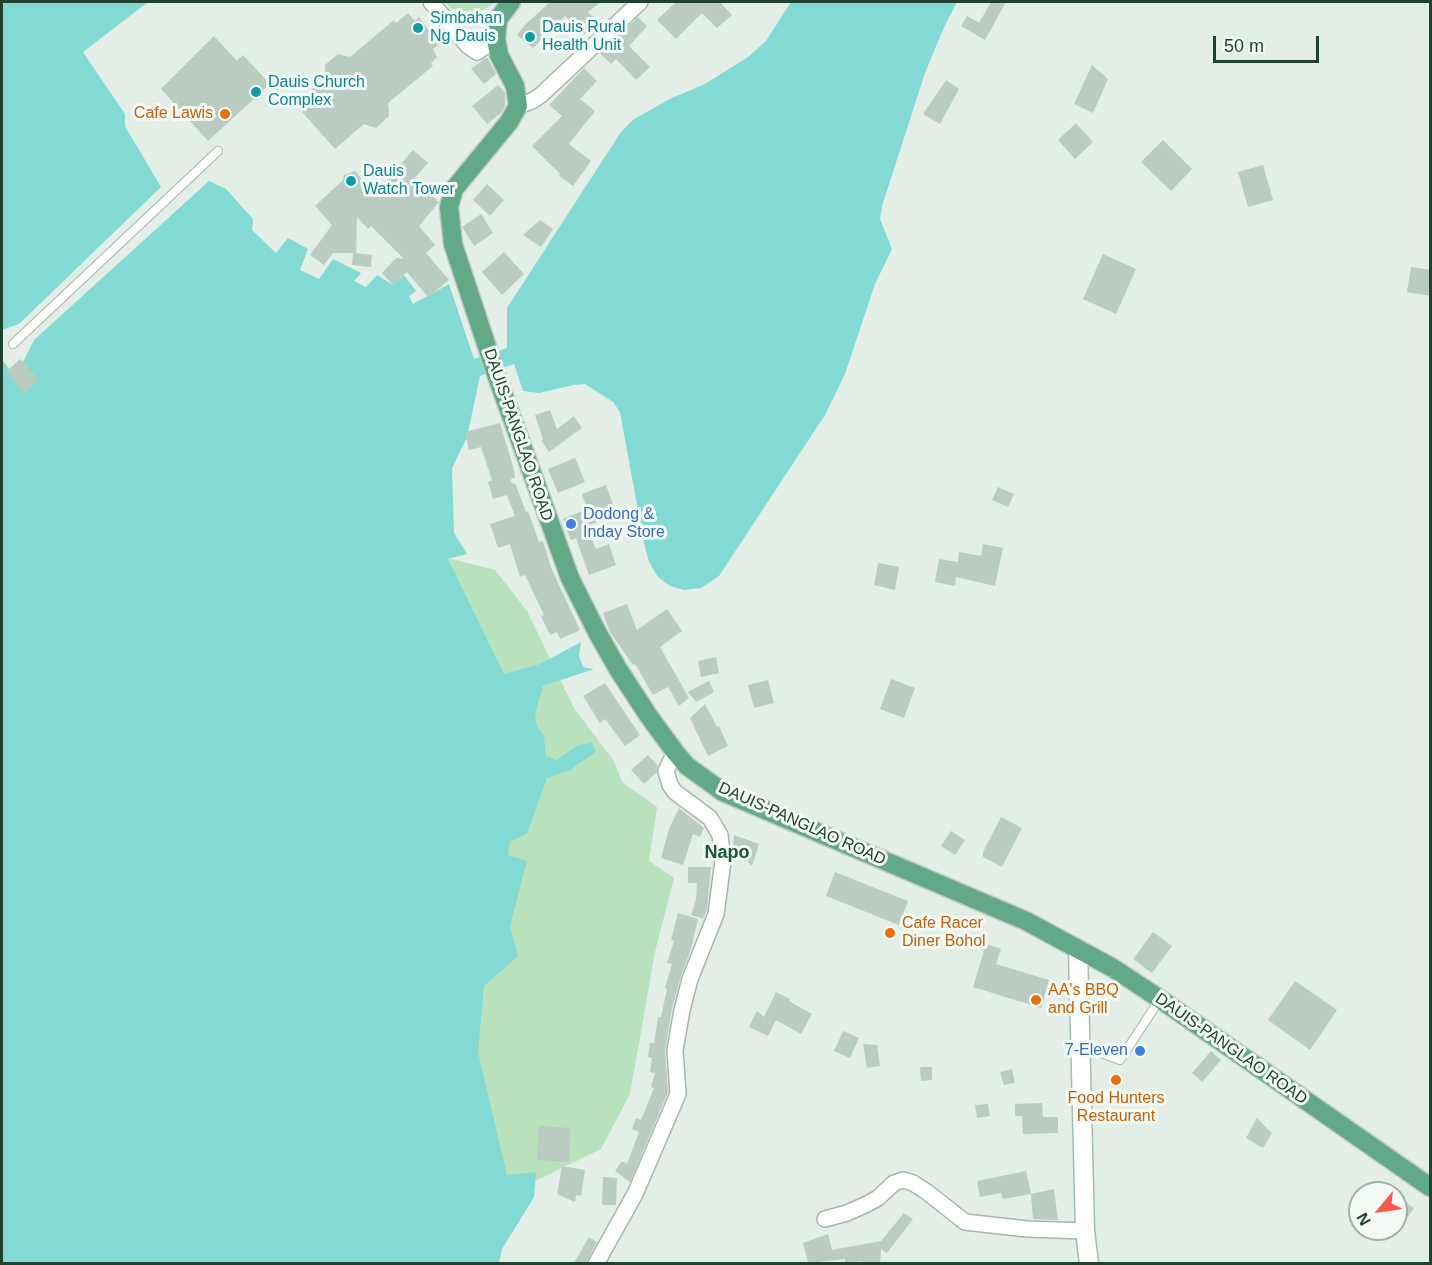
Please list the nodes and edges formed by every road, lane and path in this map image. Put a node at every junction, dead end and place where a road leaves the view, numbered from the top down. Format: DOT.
graph roads {
  1 [pos="431,2"];
  2 [pos="511,2"];
  3 [pos="640,2"];
  4 [pos="496,39"];
  5 [pos="518,106"];
  6 [pos="218,151"];
  7 [pos="13,344"];
  8 [pos="675,752"];
  9 [pos="1078,949"];
  10 [pos="1160,999"];
  11 [pos="1080,1046"];
  12 [pos="1431,1187"];
  13 [pos="825,1219"];
  14 [pos="1085,1231"];
  15 [pos="596,1263"];
  16 [pos="1089,1263"];
  1 -- 4 [label="street"];
  2 -- 4 [label="main road"];
  3 -- 5 [label="street"];
  4 -- 5 [label="main road"];
  5 -- 8 [label="main road, DAUIS-PANGLAO ROAD"];
  6 -- 7 [label="lane"];
  8 -- 9 [label="main road, DAUIS-PANGLAO ROAD"];
  8 -- 15 [label="street"];
  9 -- 10 [label="main road, DAUIS-PANGLAO ROAD"];
  9 -- 11 [label="main road"];
  10 -- 11 [label="lane"];
  10 -- 12 [label="main road, DAUIS-PANGLAO ROAD"];
  11 -- 14 [label="main road"];
  13 -- 14 [label="street"];
  14 -- 16 [label="main road"];
}
